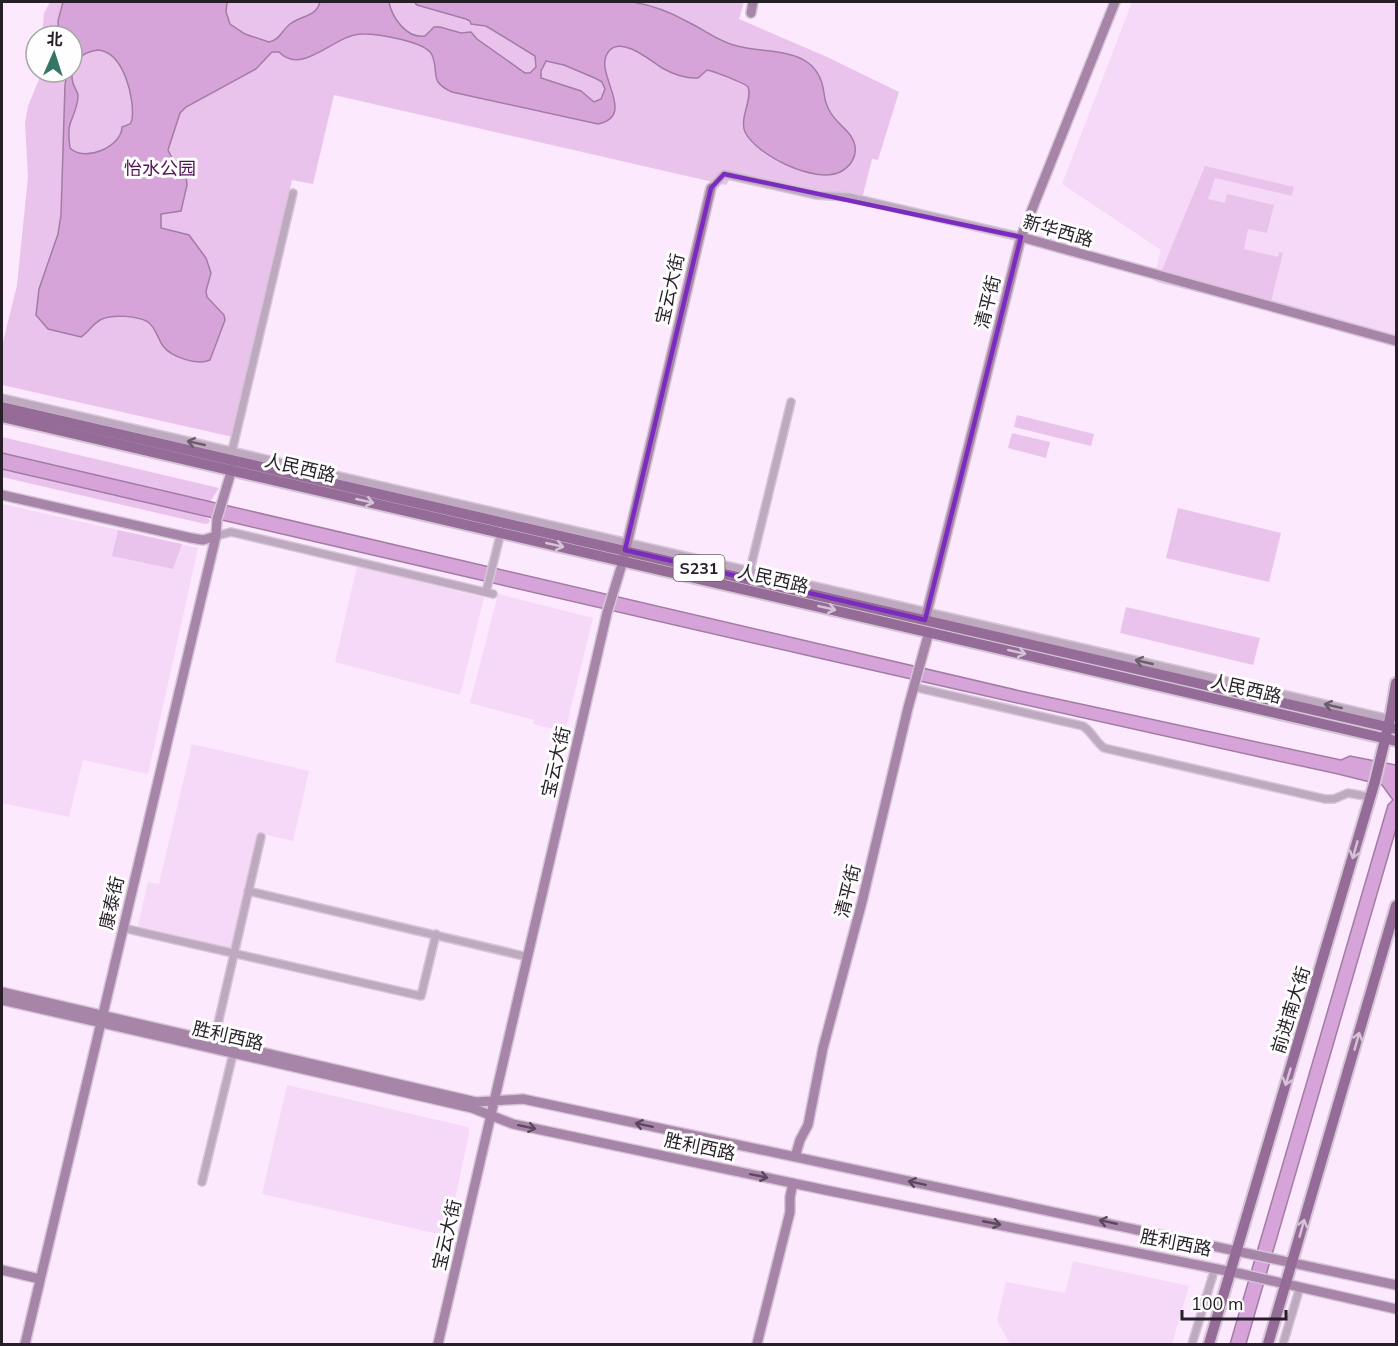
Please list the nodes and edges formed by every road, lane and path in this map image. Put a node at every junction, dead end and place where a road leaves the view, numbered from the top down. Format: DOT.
graph roads {
  1 [pos="753,2"];
  2 [pos="1115,2"];
  3 [pos="751,13"];
  4 [pos="711,188"];
  5 [pos="293,193"];
  6 [pos="1021,237"];
  7 [pos="1396,341"];
  8 [pos="2,398"];
  9 [pos="791,402"];
  10 [pos="2,407"];
  11 [pos="2,417"];
  12 [pos="232,451"];
  13 [pos="232,469"];
  14 [pos="2,495"];
  15 [pos="501,532"];
  16 [pos="216,536"];
  17 [pos="625,552"];
  18 [pos="749,575"];
  19 [pos="926,616"];
  20 [pos="929,632"];
  21 [pos="1396,683"];
  22 [pos="915,685"];
  23 [pos="1392,733"];
  24 [pos="1371,795"];
  25 [pos="261,837"];
  26 [pos="248,891"];
  27 [pos="1396,906"];
  28 [pos="123,928"];
  29 [pos="436,934"];
  30 [pos="234,953"];
  31 [pos="528,957"];
  32 [pos="2,992"];
  33 [pos="2,1000"];
  34 [pos="101,1019"];
  35 [pos="214,1041"];
  36 [pos="233,1054"];
  37 [pos="495,1101"];
  38 [pos="491,1116"];
  39 [pos="795,1157"];
  40 [pos="202,1182"];
  41 [pos="793,1183"];
  42 [pos="1242,1251"];
  43 [pos="1292,1261"];
  44 [pos="1215,1268"];
  45 [pos="2,1270"];
  46 [pos="1231,1271"];
  47 [pos="40,1279"];
  48 [pos="1286,1284"];
  49 [pos="1396,1285"];
  50 [pos="1300,1287"];
  51 [pos="1396,1309"];
  52 [pos="25,1344"];
  53 [pos="438,1344"];
  54 [pos="757,1344"];
  55 [pos="1192,1344"];
  56 [pos="1209,1344"];
  57 [pos="1268,1344"];
  58 [pos="1283,1344"];
  1 -- 3 [label="street"];
  2 -- 6 [label="street, 清平街"];
  4 -- 6 [label="street, 新华西路"];
  4 -- 17 [label="street, 宝云大街"];
  5 -- 12 [label="street"];
  6 -- 7 [label="street, 新华西路"];
  6 -- 19 [label="street, 清平街"];
  12 -- 8 [label="street, one-way"];
  9 -- 18 [label="street"];
  10 -- 17 [label="main road, 人民西路 / S231"];
  11 -- 13 [label="main road, 人民西路 / S231"];
  12 -- 17 [label="street"];
  13 -- 15 [label="main road, 人民西路 / S231, one-way"];
  13 -- 16 [label="street, 康泰街"];
  14 -- 16 [label="street"];
  15 -- 16 [label="street"];
  15 -- 17 [label="main road, 人民西路 / S231, one-way"];
  16 -- 28 [label="street, 康泰街"];
  17 -- 18 [label="main road, 人民西路 / S231"];
  17 -- 20 [label="main road, 人民西路 / S231, one-way"];
  17 -- 31 [label="street, 宝云大街"];
  18 -- 19 [label="main road, 人民西路 / S231"];
  23 -- 19 [label="main road, 人民西路 / S231, one-way"];
  20 -- 22 [label="street, 清平街"];
  20 -- 23 [label="main road, 人民西路 / S231, one-way"];
  21 -- 23 [label="main road, 前进南大街"];
  22 -- 24 [label="street"];
  22 -- 39 [label="street, 清平街"];
  23 -- 24 [label="main road, 前进南大街"];
  24 -- 42 [label="main road, 前进南大街, one-way"];
  25 -- 26 [label="street"];
  26 -- 29 [label="street"];
  26 -- 30 [label="street"];
  43 -- 27 [label="main road, one-way"];
  28 -- 30 [label="street"];
  28 -- 34 [label="street, 康泰街"];
  29 -- 30 [label="street"];
  29 -- 31 [label="street"];
  30 -- 35 [label="street"];
  31 -- 37 [label="street, 宝云大街"];
  32 -- 34 [label="street, 胜利西路"];
  33 -- 34 [label="street, 胜利西路"];
  34 -- 35 [label="street, 胜利西路"];
  34 -- 36 [label="street, 胜利西路"];
  34 -- 47 [label="street, 康泰街"];
  35 -- 37 [label="street, 胜利西路"];
  36 -- 38 [label="street, 胜利西路"];
  36 -- 40 [label="street"];
  37 -- 38 [label="street, 宝云大街"];
  39 -- 37 [label="street, 胜利西路, one-way"];
  38 -- 41 [label="street, 胜利西路, one-way"];
  38 -- 53 [label="street, 宝云大街"];
  42 -- 39 [label="street, 胜利西路, one-way"];
  41 -- 44 [label="street, 胜利西路, one-way"];
  41 -- 54 [label="street"];
  42 -- 43 [label="street, 胜利西路"];
  42 -- 46 [label="main road, 前进南大街"];
  43 -- 48 [label="main road"];
  43 -- 49 [label="street, 胜利西路"];
  44 -- 46 [label="street, 胜利西路"];
  44 -- 55 [label="street"];
  45 -- 47 [label="street"];
  46 -- 48 [label="street, 胜利西路"];
  46 -- 56 [label="main road, 前进南大街"];
  47 -- 52 [label="street, 康泰街"];
  48 -- 50 [label="street, 胜利西路"];
  48 -- 57 [label="main road"];
  50 -- 51 [label="street, 胜利西路"];
  50 -- 58 [label="street"];
}
